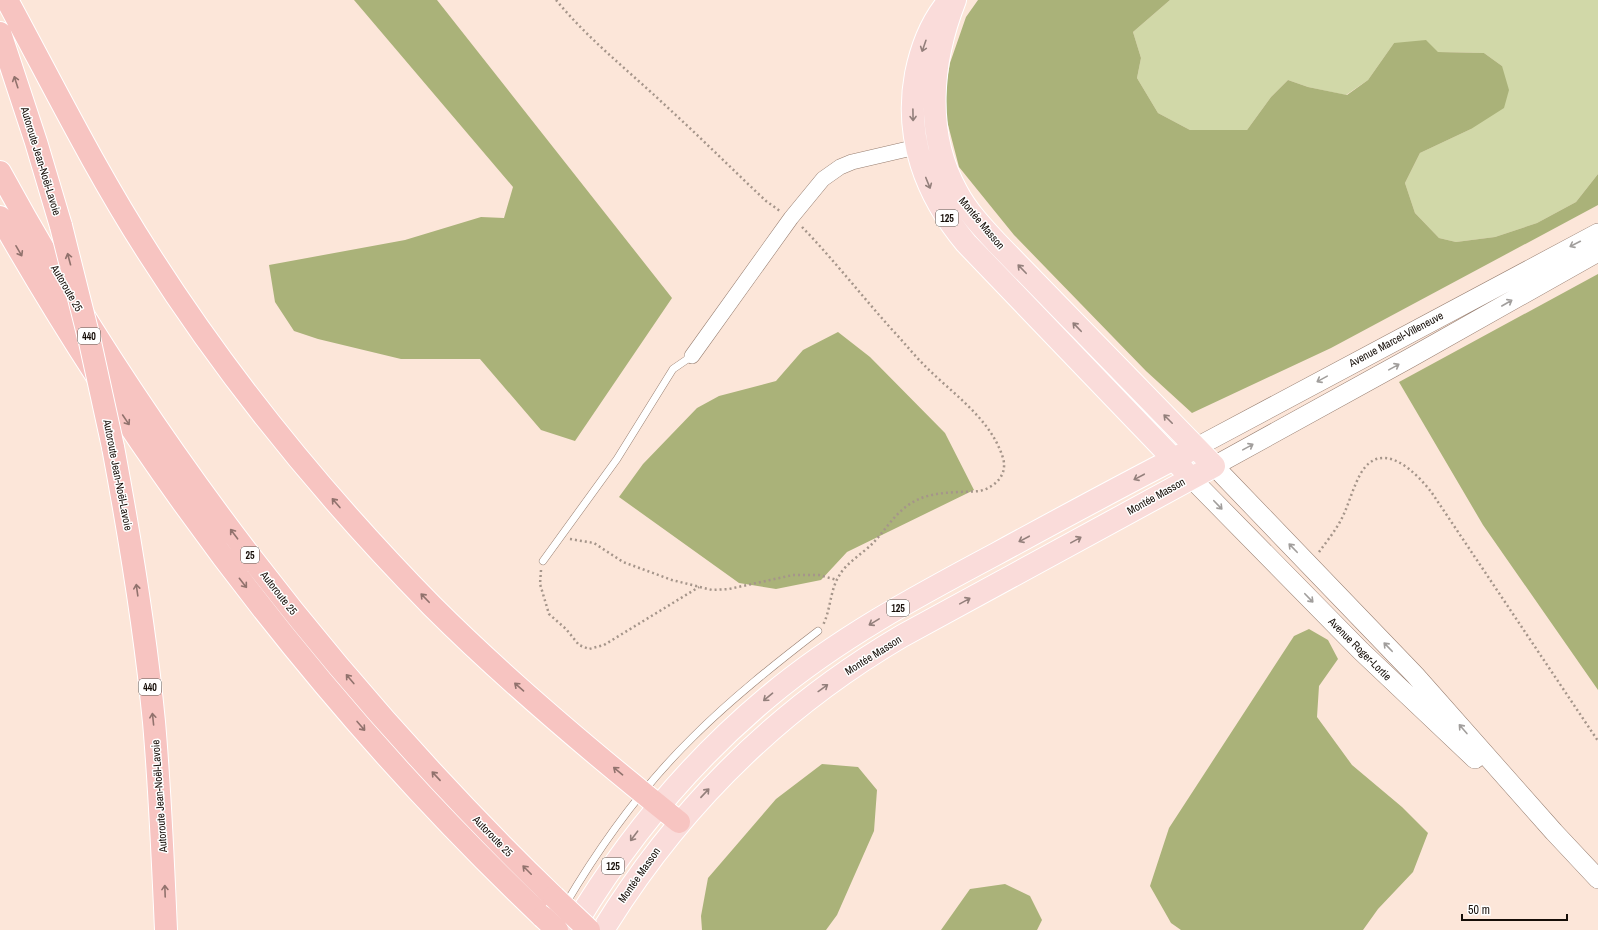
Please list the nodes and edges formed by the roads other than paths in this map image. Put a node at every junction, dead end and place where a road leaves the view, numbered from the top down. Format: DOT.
graph roads {
  1 [pos="7,0"];
  2 [pos="950,0"];
  3 [pos="955,0"];
  4 [pos="0,34"];
  5 [pos="938,142"];
  6 [pos="916,146"];
  7 [pos="0,172"];
  8 [pos="0,217"];
  9 [pos="1598,233"];
  10 [pos="1598,252"];
  11 [pos="692,356"];
  12 [pos="1195,448"];
  13 [pos="1173,459"];
  14 [pos="1214,466"];
  15 [pos="1190,477"];
  16 [pos="543,561"];
  17 [pos="818,631"];
  18 [pos="650,799"];
  19 [pos="679,822"];
  20 [pos="1554,832"];
  21 [pos="1598,879"];
  22 [pos="556,919"];
  23 [pos="166,930"];
  24 [pos="589,930"];
  25 [pos="603,930"];
  18 -- 1 [label="highway, one-way"];
  2 -- 6 [label="main road, Montée Masson / 125, one-way"];
  3 -- 5 [label="main road, Montée Masson"];
  23 -- 4 [label="highway, Autoroute Jean-Noël-Lavoie / 440, one-way, bridge"];
  5 -- 6 [label="street"];
  12 -- 5 [label="main road, Montée Masson, one-way"];
  6 -- 11 [label="street"];
  6 -- 13 [label="main road, Montée Masson / 125, one-way"];
  22 -- 7 [label="highway, Autoroute 25 / 25, one-way"];
  8 -- 22 [label="highway, Autoroute 25 / 25, one-way"];
  9 -- 12 [label="street, Avenue Marcel-Villeneuve, one-way"];
  14 -- 10 [label="street, Avenue Marcel-Villeneuve, one-way"];
  11 -- 16 [label="lane"];
  12 -- 13 [label="main road"];
  12 -- 14 [label="main road, Avenue Roger-Lortie"];
  13 -- 15 [label="main road, Avenue Roger-Lortie"];
  13 -- 18 [label="main road, 125, one-way"];
  14 -- 15 [label="main road, Montée Masson / 125"];
  20 -- 14 [label="street, Avenue Roger-Lortie, one-way"];
  19 -- 15 [label="main road, Montée Masson / 125, one-way"];
  15 -- 20 [label="street, Avenue Roger-Lortie, one-way"];
  17 -- 18 [label="lane"];
  18 -- 19 [label="highway"];
  18 -- 22 [label="main road, 125"];
  19 -- 25 [label="main road, Montée Masson / 125"];
  20 -- 21 [label="street, Avenue Roger-Lortie"];
  22 -- 24 [label="highway, Autoroute 25 / 25, bridge"];
}
